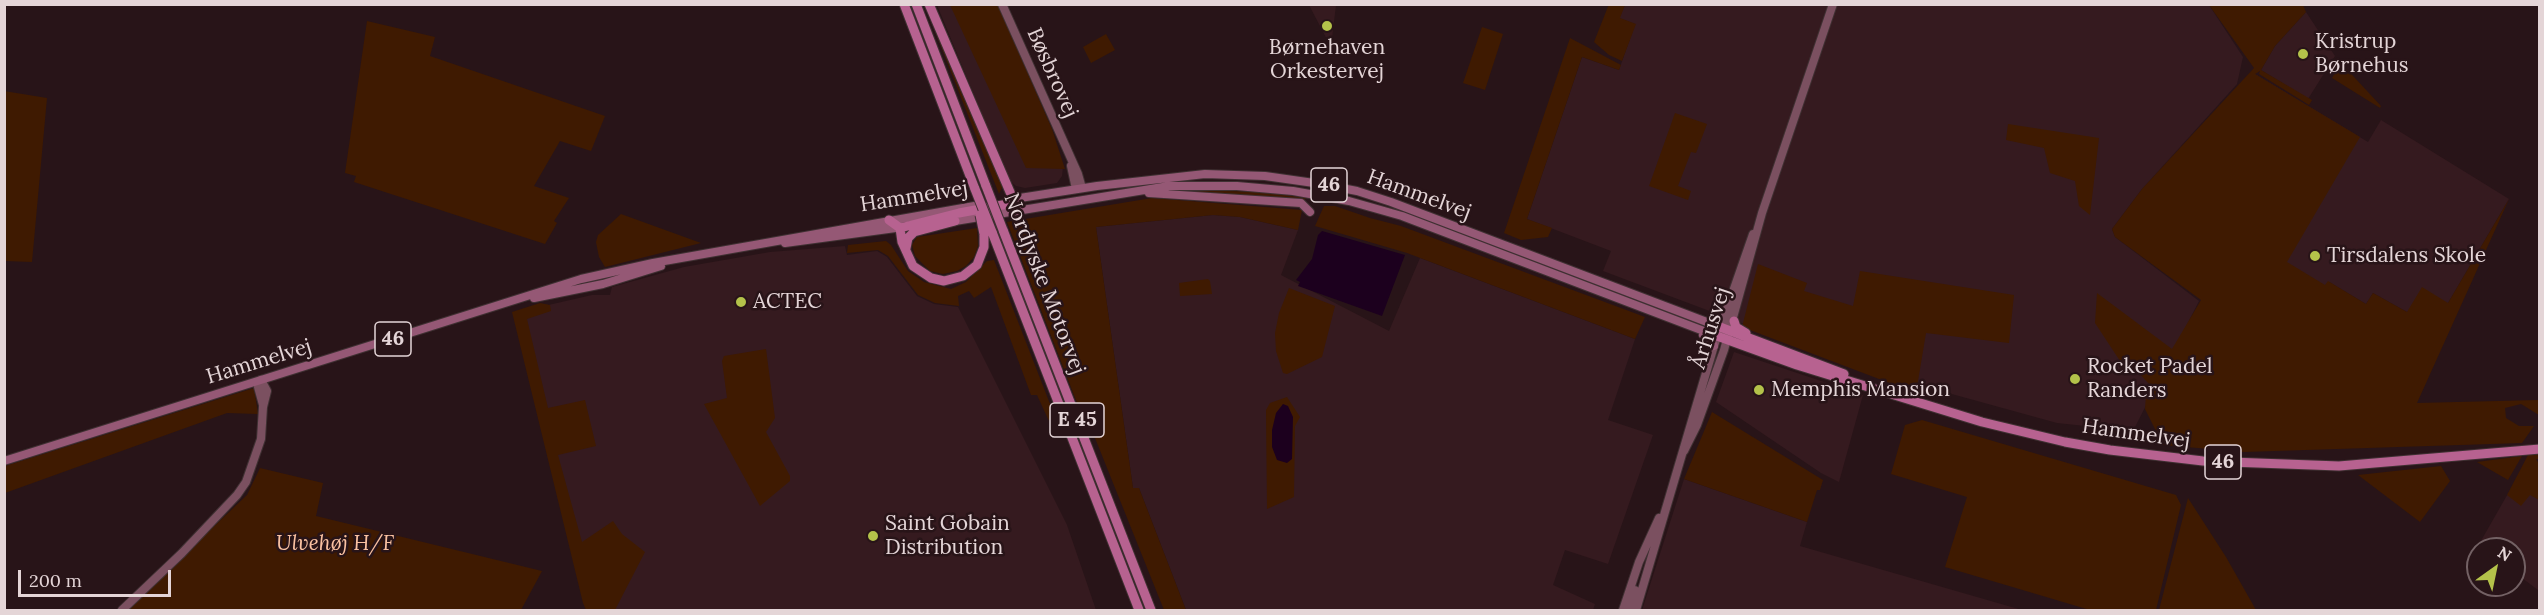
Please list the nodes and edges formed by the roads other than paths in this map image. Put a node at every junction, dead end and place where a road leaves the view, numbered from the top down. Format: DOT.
graph roads {
  1 [pos="904,4"];
  2 [pos="916,4"];
  3 [pos="929,4"];
  4 [pos="1002,4"];
  5 [pos="1833,4"];
  6 [pos="1079,190"];
  7 [pos="1130,191"];
  8 [pos="1091,198"];
  9 [pos="1013,199"];
  10 [pos="1310,212"];
  11 [pos="1006,213"];
  12 [pos="1762,213"];
  13 [pos="889,220"];
  14 [pos="956,221"];
  15 [pos="900,228"];
  16 [pos="988,233"];
  17 [pos="746,247"];
  18 [pos="906,253"];
  19 [pos="676,259"];
  20 [pos="653,263"];
  21 [pos="598,275"];
  22 [pos="595,286"];
  23 [pos="541,297"];
  24 [pos="524,299"];
  25 [pos="1724,333"];
  26 [pos="261,380"];
  27 [pos="1912,401"];
  28 [pos="2540,449"];
  29 [pos="1684,451"];
  30 [pos="4,461"];
  31 [pos="1669,495"];
  32 [pos="1639,562"];
  33 [pos="122,610"];
  34 [pos="1139,610"];
  35 [pos="1151,610"];
  36 [pos="1623,610"];
  37 [pos="1629,610"];
  38 [pos="1636,610"];
  1 -- 16 [label="highway, Nordjyske Motorvej, bridge"];
  2 -- 35 [label="highway, Nordjyske Motorvej / E 45, bridge"];
  3 -- 9 [label="highway"];
  4 -- 6 [label="main road, Bøsbrovej"];
  5 -- 12 [label="main road, Århusvej"];
  6 -- 8 [label="main road"];
  6 -- 9 [label="main road, Hammelvej / 46"];
  6 -- 11 [label="main road"];
  6 -- 25 [label="main road, Hammelvej / 46"];
  7 -- 8 [label="main road, Hammelvej / 46"];
  7 -- 10 [label="main road"];
  7 -- 25 [label="main road, Hammelvej / 46"];
  8 -- 11 [label="main road, Hammelvej / 46"];
  9 -- 13 [label="main road, Hammelvej / 46"];
  9 -- 15 [label="highway"];
  11 -- 14 [label="main road, Hammelvej / 46"];
  12 -- 25 [label="main road, Århusvej"];
  12 -- 25 [label="main road, Århusvej"];
  13 -- 15 [label="highway"];
  13 -- 17 [label="main road, Hammelvej / 46"];
  14 -- 15 [label="main road, Hammelvej / 46"];
  14 -- 18 [label="highway"];
  15 -- 17 [label="main road, Hammelvej / 46"];
  15 -- 18 [label="highway"];
  16 -- 18 [label="highway"];
  16 -- 34 [label="highway, Nordjyske Motorvej / E 45"];
  17 -- 19 [label="main road, Hammelvej / 46"];
  19 -- 20 [label="main road, Hammelvej / 46"];
  19 -- 22 [label="main road, Hammelvej / 46"];
  20 -- 21 [label="main road, Hammelvej / 46"];
  20 -- 22 [label="main road"];
  21 -- 23 [label="main road"];
  21 -- 24 [label="main road, Hammelvej / 46"];
  22 -- 23 [label="main road, Hammelvej / 46"];
  23 -- 24 [label="main road, Hammelvej / 46"];
  24 -- 26 [label="main road, Hammelvej / 46"];
  25 -- 27 [label="highway, Hammelvej / 46"];
  25 -- 27 [label="highway, Hammelvej / 46"];
  25 -- 29 [label="main road, Århusvej"];
  25 -- 29 [label="main road, Århusvej"];
  26 -- 30 [label="main road, Hammelvej / 46"];
  26 -- 33 [label="main road"];
  27 -- 28 [label="highway, Hammelvej / 46"];
  29 -- 31 [label="main road, Århusvej"];
  31 -- 32 [label="main road, Århusvej"];
  31 -- 38 [label="main road, Århusvej"];
  32 -- 36 [label="main road, Århusvej"];
  32 -- 37 [label="main road"];
}
